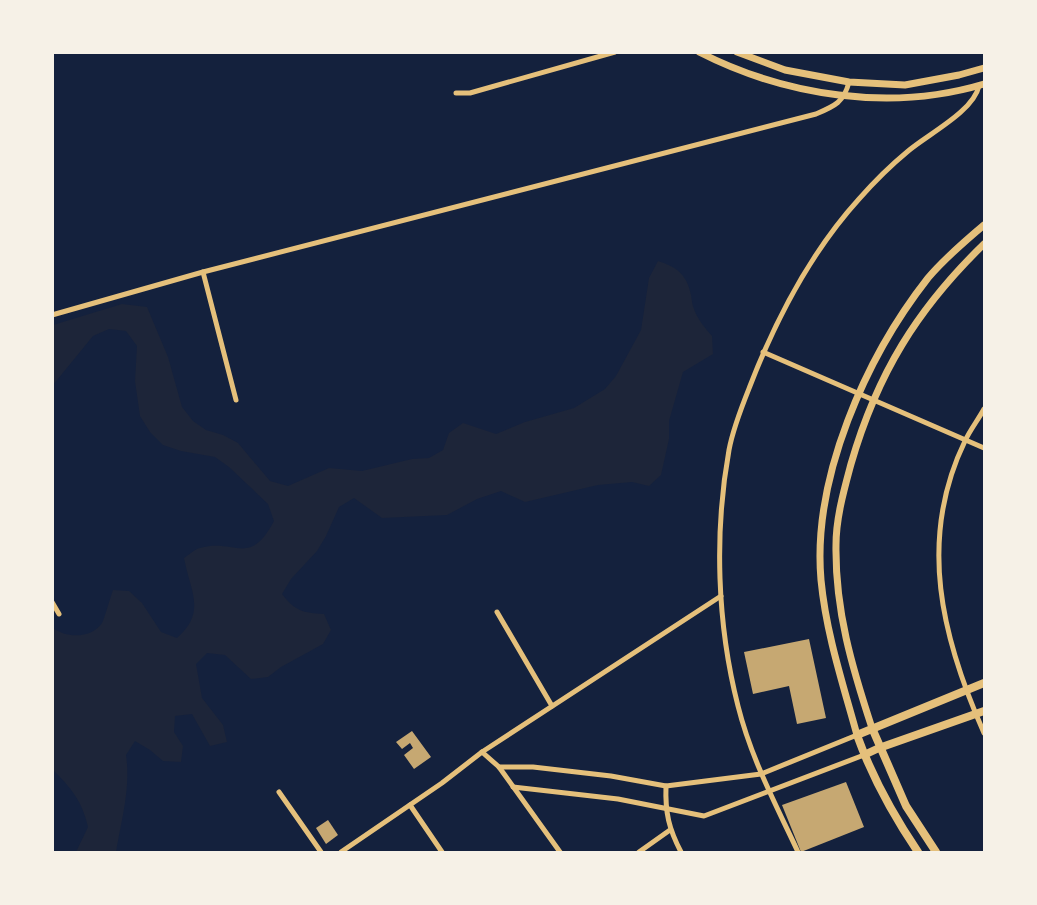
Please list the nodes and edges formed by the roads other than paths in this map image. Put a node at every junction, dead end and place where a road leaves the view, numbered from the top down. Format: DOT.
graph roads {
  1 [pos="615,52"];
  2 [pos="699,52"];
  3 [pos="737,52"];
  4 [pos="984,68"];
  5 [pos="849,82"];
  6 [pos="982,85"];
  7 [pos="456,93"];
  8 [pos="845,96"];
  9 [pos="984,225"];
  10 [pos="984,244"];
  11 [pos="203,272"];
  12 [pos="52,315"];
  13 [pos="763,352"];
  14 [pos="858,393"];
  15 [pos="236,400"];
  16 [pos="874,400"];
  17 [pos="984,410"];
  18 [pos="965,440"];
  19 [pos="984,448"];
  20 [pos="721,596"];
  21 [pos="52,602"];
  22 [pos="497,612"];
  23 [pos="59,615"];
  24 [pos="846,645"];
  25 [pos="832,648"];
  26 [pos="984,683"];
  27 [pos="965,691"];
  28 [pos="552,706"];
  29 [pos="980,713"];
  30 [pos="872,728"];
  31 [pos="984,733"];
  32 [pos="857,735"];
  33 [pos="879,747"];
  34 [pos="482,752"];
  35 [pos="864,754"];
  36 [pos="499,767"];
  37 [pos="761,774"];
  38 [pos="666,786"];
  39 [pos="513,787"];
  40 [pos="769,791"];
  41 [pos="279,792"];
  42 [pos="410,805"];
  43 [pos="906,806"];
  44 [pos="665,808"];
  45 [pos="892,814"];
  46 [pos="670,830"];
  47 [pos="321,852"];
  48 [pos="341,852"];
  49 [pos="442,852"];
  50 [pos="560,852"];
  51 [pos="639,852"];
  52 [pos="681,852"];
  53 [pos="798,852"];
  54 [pos="918,852"];
  55 [pos="936,852"];
  1 -- 7 [label="street"];
  2 -- 8 [label="street"];
  3 -- 5 [label="street"];
  4 -- 5 [label="street"];
  5 -- 8 [label="street"];
  6 -- 8 [label="street"];
  6 -- 13 [label="street"];
  8 -- 11 [label="street"];
  9 -- 14 [label="street"];
  10 -- 16 [label="street"];
  11 -- 12 [label="street"];
  11 -- 15 [label="street"];
  13 -- 14 [label="street"];
  13 -- 20 [label="street"];
  14 -- 16 [label="street"];
  14 -- 25 [label="street"];
  16 -- 18 [label="street"];
  16 -- 24 [label="street"];
  17 -- 18 [label="street"];
  18 -- 19 [label="street"];
  18 -- 27 [label="street"];
  20 -- 28 [label="street"];
  20 -- 37 [label="street"];
  21 -- 23 [label="street"];
  22 -- 28 [label="street"];
  24 -- 25 [label="street"];
  24 -- 30 [label="street"];
  25 -- 32 [label="street"];
  26 -- 27 [label="main road"];
  27 -- 29 [label="street"];
  27 -- 30 [label="main road"];
  28 -- 34 [label="street"];
  29 -- 31 [label="street"];
  29 -- 33 [label="main road"];
  30 -- 32 [label="main road"];
  30 -- 33 [label="main road"];
  32 -- 35 [label="main road"];
  32 -- 37 [label="street"];
  33 -- 35 [label="main road"];
  33 -- 43 [label="main road"];
  34 -- 36 [label="street"];
  34 -- 42 [label="street"];
  35 -- 40 [label="street"];
  35 -- 45 [label="main road"];
  36 -- 38 [label="street"];
  36 -- 39 [label="street"];
  37 -- 38 [label="street"];
  37 -- 40 [label="street"];
  38 -- 44 [label="street"];
  39 -- 44 [label="street"];
  39 -- 50 [label="street"];
  40 -- 44 [label="street"];
  40 -- 53 [label="street"];
  41 -- 47 [label="street"];
  42 -- 48 [label="street"];
  42 -- 49 [label="street"];
  43 -- 45 [label="main road"];
  43 -- 55 [label="main road"];
  44 -- 46 [label="street"];
  45 -- 54 [label="main road"];
  46 -- 51 [label="street"];
  46 -- 52 [label="street"];
}
